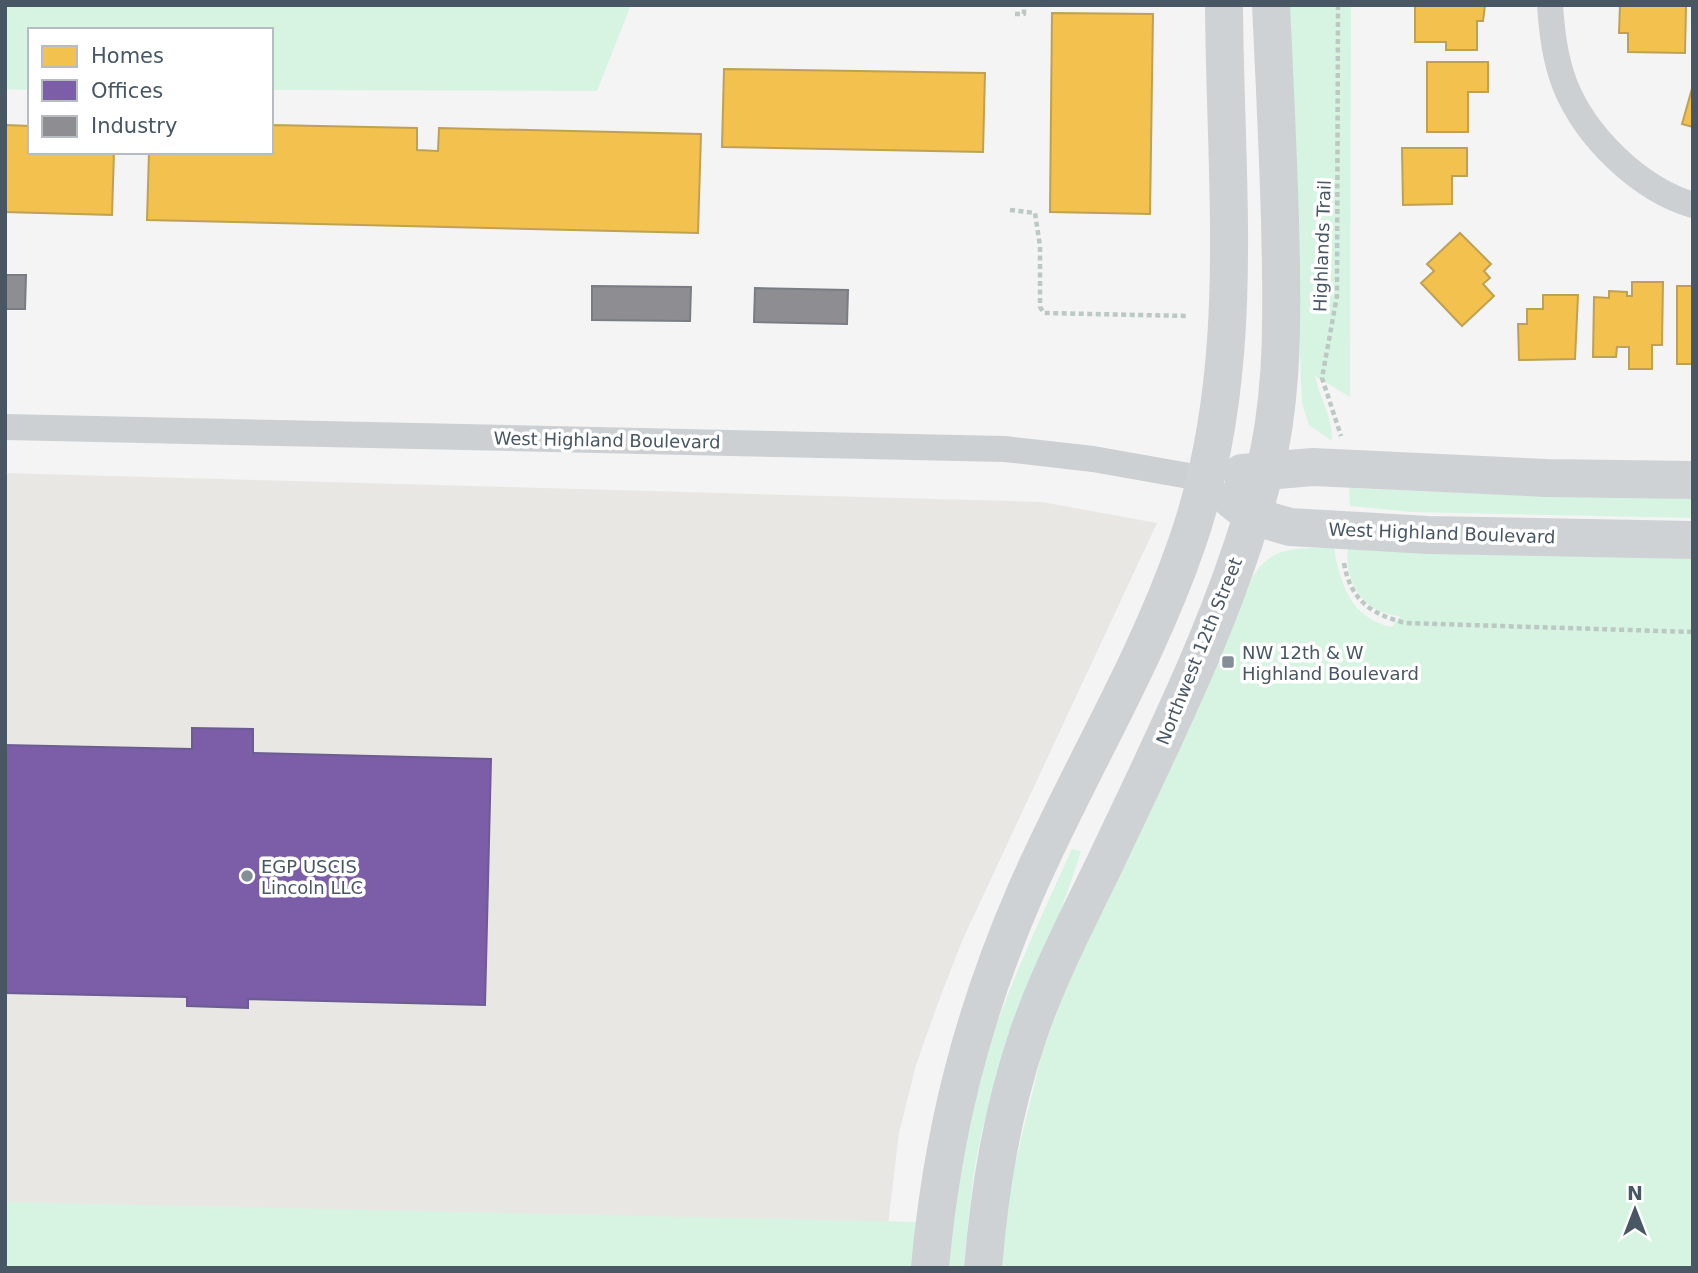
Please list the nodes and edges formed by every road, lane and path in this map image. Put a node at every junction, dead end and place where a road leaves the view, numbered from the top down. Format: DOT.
graph roads {
  1 [pos="1024,5"];
  2 [pos="1224,5"];
  3 [pos="1271,5"];
  4 [pos="1338,5"];
  5 [pos="1550,5"];
  6 [pos="1015,14"];
  7 [pos="1693,205"];
  8 [pos="1010,210"];
  9 [pos="1188,316"];
  10 [pos="5,427"];
  11 [pos="1342,469"];
  12 [pos="1265,470"];
  13 [pos="1206,479"];
  14 [pos="1693,480"];
  15 [pos="1252,516"];
  16 [pos="1342,530"];
  17 [pos="1693,540"];
  18 [pos="1693,632"];
  19 [pos="930,1268"];
  20 [pos="983,1268"];
  1 -- 6 [label="path"];
  2 -- 13 [label="main road"];
  3 -- 12 [label="main road, Northwest 12th Street"];
  4 -- 11 [label="path, Highlands Trail"];
  5 -- 7 [label="street"];
  8 -- 9 [label="path"];
  10 -- 13 [label="street, West Highland Boulevard"];
  11 -- 12 [label="main road, West Highland Boulevard"];
  11 -- 14 [label="main road, West Highland Boulevard"];
  12 -- 13 [label="main road, West Highland Boulevard"];
  12 -- 15 [label="main road, Northwest 12th Street"];
  13 -- 15 [label="main road, West Highland Boulevard"];
  13 -- 19 [label="main road"];
  15 -- 16 [label="main road, West Highland Boulevard"];
  15 -- 20 [label="main road, Northwest 12th Street"];
  16 -- 17 [label="main road, West Highland Boulevard"];
  16 -- 18 [label="path"];
}
